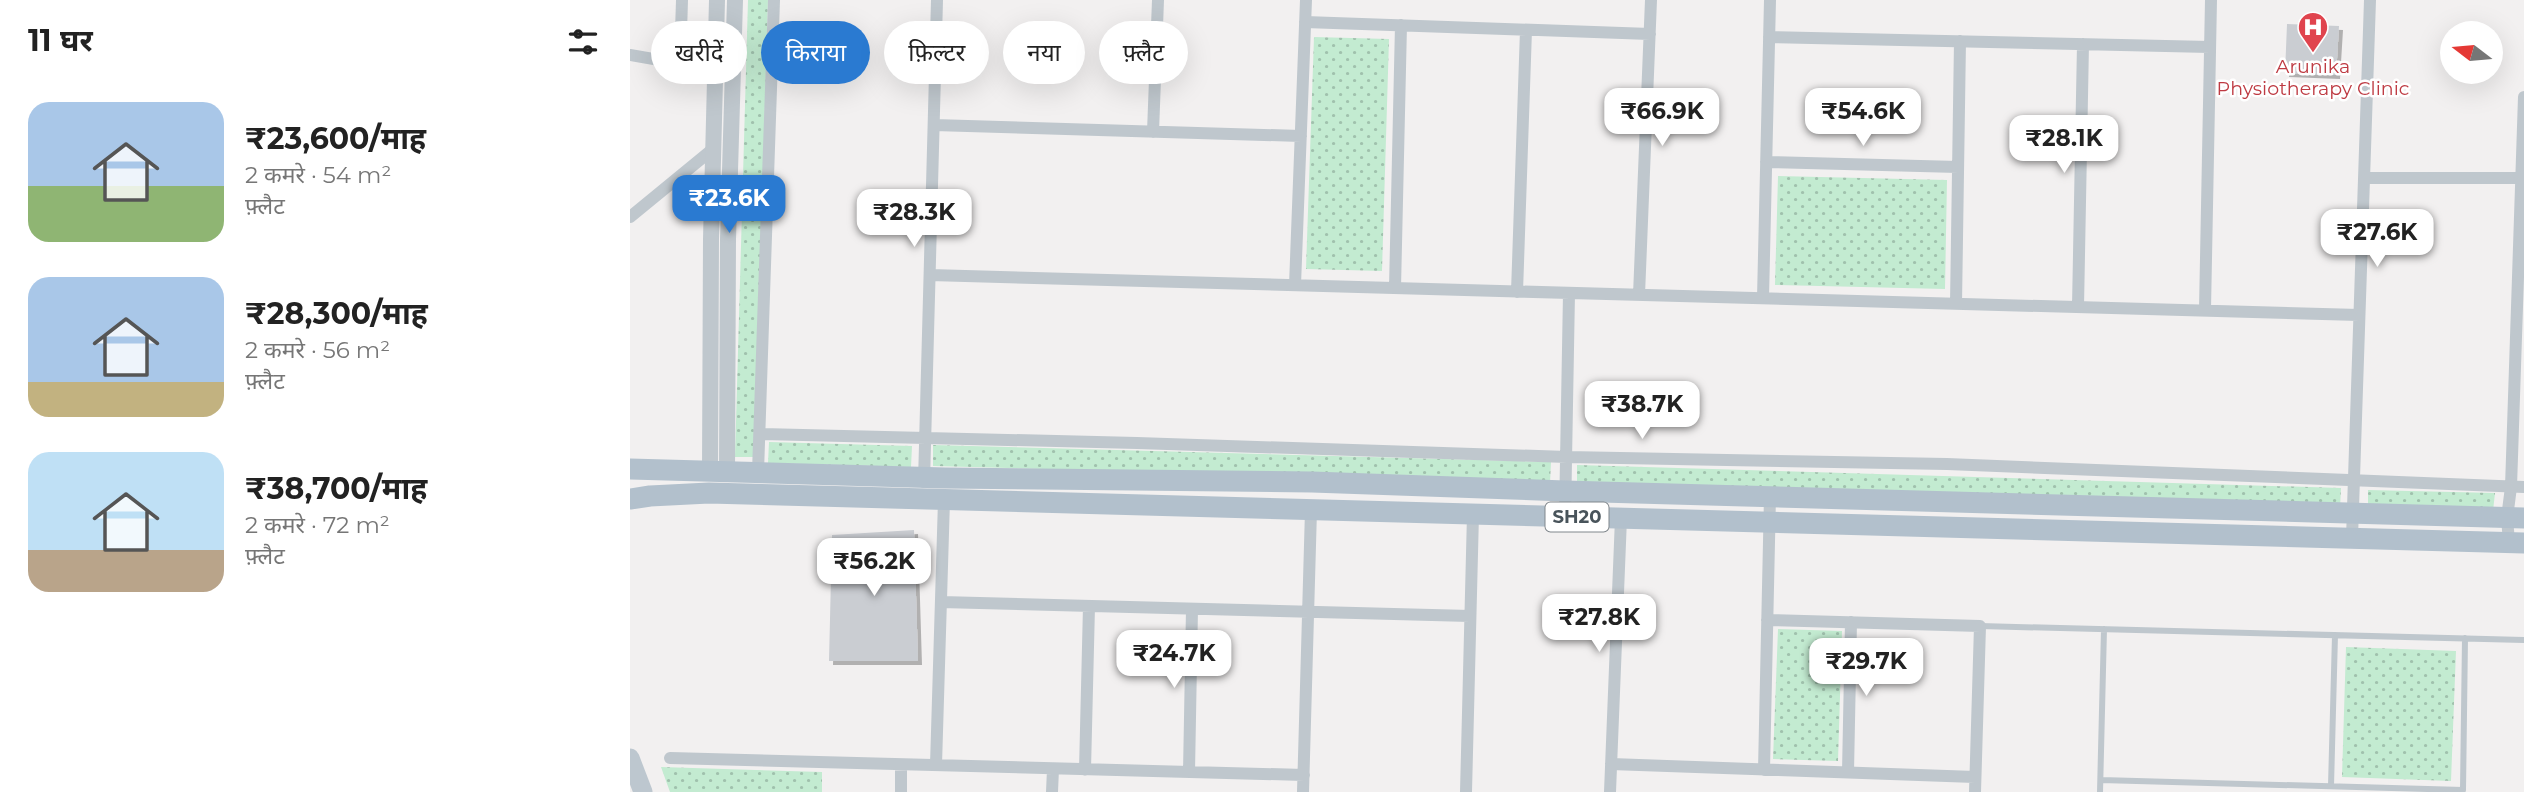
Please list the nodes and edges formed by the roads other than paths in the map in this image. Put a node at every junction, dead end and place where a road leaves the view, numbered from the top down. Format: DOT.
graph roads {
  1 [pos="682,0"];
  2 [pos="717,0"];
  3 [pos="735,0"];
  4 [pos="774,0"];
  5 [pos="937,0"];
  6 [pos="1157,0"];
  7 [pos="1306,0"];
  8 [pos="1651,0"];
  9 [pos="1770,0"];
  10 [pos="2211,0"];
  11 [pos="2370,0"];
  12 [pos="681,21"];
  13 [pos="716,21"];
  14 [pos="734,21"];
  15 [pos="1305,22"];
  16 [pos="1401,25"];
  17 [pos="1526,30"];
  18 [pos="1650,34"];
  19 [pos="1769,37"];
  20 [pos="1960,41"];
  21 [pos="2083,44"];
  22 [pos="2210,47"];
  23 [pos="630,55"];
  24 [pos="651,59"];
  25 [pos="715,84"];
  26 [pos="733,84"];
  27 [pos="2524,97"];
  28 [pos="933,125"];
  29 [pos="1153,132"];
  30 [pos="1301,136"];
  31 [pos="713,149"];
  32 [pos="1766,162"];
  33 [pos="1958,167"];
  34 [pos="2364,178"];
  35 [pos="2523,178"];
  36 [pos="630,217"];
  37 [pos="930,275"];
  38 [pos="1295,285"];
  39 [pos="1395,288"];
  40 [pos="1517,292"];
  41 [pos="1569,293"];
  42 [pos="1639,295"];
  43 [pos="1763,298"];
  44 [pos="1956,304"];
  45 [pos="2078,307"];
  46 [pos="2205,310"];
  47 [pos="2359,315"];
  48 [pos="2519,375"];
  49 [pos="760,434"];
  50 [pos="925,438"];
  51 [pos="1567,457"];
  52 [pos="630,469"];
  53 [pos="718,471"];
  54 [pos="758,472"];
  55 [pos="924,477"];
  56 [pos="2354,481"];
  57 [pos="2518,487"];
  58 [pos="1565,491"];
  59 [pos="1770,496"];
  60 [pos="640,498"];
  61 [pos="934,499"];
  62 [pos="1311,510"];
  63 [pos="630,511"];
  64 [pos="2351,513"];
  65 [pos="1473,514"];
  66 [pos="1565,517"];
  67 [pos="1621,518"];
  68 [pos="2516,518"];
  69 [pos="1769,522"];
  70 [pos="2352,538"];
  71 [pos="2517,543"];
  72 [pos="941,603"];
  73 [pos="1089,606"];
  74 [pos="1192,609"];
  75 [pos="1308,612"];
  76 [pos="1470,616"];
  77 [pos="1767,620"];
  78 [pos="1851,622"];
  79 [pos="1980,625"];
  80 [pos="2104,629"];
  81 [pos="2335,635"];
  82 [pos="2465,638"];
  83 [pos="2524,640"];
  84 [pos="630,758"];
  85 [pos="670,758"];
  86 [pos="1611,764"];
  87 [pos="901,765"];
  88 [pos="936,765"];
  89 [pos="1053,769"];
  90 [pos="1764,769"];
  91 [pos="1085,770"];
  92 [pos="1189,772"];
  93 [pos="1849,772"];
  94 [pos="1304,775"];
  95 [pos="1975,776"];
  96 [pos="2101,780"];
  97 [pos="2331,786"];
  98 [pos="2463,791"];
  99 [pos="643,792"];
  100 [pos="901,792"];
  101 [pos="1052,792"];
  102 [pos="1303,792"];
  103 [pos="1466,792"];
  104 [pos="1610,792"];
  105 [pos="1975,792"];
  106 [pos="2100,792"];
  1 -- 12 [label="street"];
  2 -- 13 [label="street"];
  3 -- 14 [label="street"];
  4 -- 49 [label="street"];
  5 -- 28 [label="street"];
  6 -- 29 [label="street"];
  7 -- 15 [label="street"];
  8 -- 18 [label="street"];
  9 -- 19 [label="street"];
  10 -- 22 [label="street"];
  11 -- 34 [label="street"];
  15 -- 16 [label="street"];
  15 -- 30 [label="street"];
  16 -- 17 [label="street"];
  16 -- 39 [label="street"];
  17 -- 18 [label="street"];
  17 -- 40 [label="street"];
  18 -- 42 [label="street"];
  19 -- 20 [label="street"];
  19 -- 32 [label="street"];
  20 -- 21 [label="street"];
  20 -- 33 [label="street"];
  21 -- 22 [label="street"];
  21 -- 45 [label="street"];
  22 -- 46 [label="street"];
  23 -- 24 [label="street"];
  25 -- 31 [label="street"];
  26 -- 53 [label="street"];
  27 -- 35 [label="street"];
  28 -- 29 [label="street"];
  28 -- 37 [label="street"];
  29 -- 30 [label="street"];
  30 -- 38 [label="street"];
  31 -- 36 [label="street"];
  31 -- 53 [label="street"];
  32 -- 33 [label="street"];
  32 -- 43 [label="street"];
  33 -- 44 [label="street"];
  34 -- 35 [label="street"];
  34 -- 47 [label="street"];
  35 -- 48 [label="street"];
  37 -- 38 [label="street"];
  37 -- 50 [label="street"];
  38 -- 39 [label="street"];
  39 -- 40 [label="street"];
  40 -- 41 [label="street"];
  41 -- 42 [label="street"];
  41 -- 51 [label="street"];
  42 -- 43 [label="street"];
  43 -- 44 [label="street"];
  44 -- 45 [label="street"];
  45 -- 46 [label="street"];
  46 -- 47 [label="street"];
  47 -- 56 [label="street"];
  48 -- 57 [label="street"];
  49 -- 50 [label="street"];
  49 -- 54 [label="street"];
  50 -- 51 [label="street"];
  50 -- 55 [label="street"];
  51 -- 56 [label="street"];
  51 -- 58 [label="street"];
  52 -- 53 [label="main road, SH20"];
  53 -- 54 [label="main road, SH20"];
  54 -- 55 [label="main road, SH20"];
  55 -- 58 [label="main road, SH20"];
  55 -- 61 [label="street"];
  56 -- 57 [label="street"];
  56 -- 64 [label="street"];
  57 -- 68 [label="street"];
  58 -- 59 [label="main road, SH20"];
  58 -- 66 [label="street"];
  59 -- 64 [label="main road, SH20"];
  59 -- 69 [label="street"];
  60 -- 61 [label="main road, SH20"];
  60 -- 63 [label="main road, SH20"];
  61 -- 62 [label="main road, SH20"];
  61 -- 72 [label="street"];
  62 -- 65 [label="main road, SH20"];
  62 -- 75 [label="street"];
  64 -- 68 [label="main road, SH20"];
  64 -- 70 [label="street"];
  65 -- 66 [label="main road, SH20"];
  65 -- 76 [label="street"];
  66 -- 67 [label="main road, SH20"];
  67 -- 69 [label="main road, SH20"];
  67 -- 86 [label="street"];
  68 -- 71 [label="street"];
  69 -- 70 [label="main road, SH20"];
  69 -- 77 [label="street"];
  70 -- 71 [label="main road, SH20"];
  72 -- 73 [label="street"];
  72 -- 88 [label="street"];
  73 -- 74 [label="street"];
  73 -- 91 [label="street"];
  74 -- 75 [label="street"];
  74 -- 92 [label="street"];
  75 -- 76 [label="street"];
  75 -- 94 [label="street"];
  76 -- 103 [label="street"];
  77 -- 78 [label="street"];
  77 -- 90 [label="street"];
  78 -- 79 [label="street"];
  78 -- 93 [label="street"];
  79 -- 80 [label="lane"];
  79 -- 95 [label="street"];
  80 -- 81 [label="lane"];
  80 -- 96 [label="lane"];
  81 -- 82 [label="lane"];
  81 -- 97 [label="lane"];
  82 -- 83 [label="lane"];
  82 -- 98 [label="lane"];
  84 -- 99 [label="main road"];
  85 -- 87 [label="street"];
  86 -- 90 [label="street"];
  86 -- 104 [label="street"];
  87 -- 88 [label="street"];
  87 -- 100 [label="street"];
  88 -- 89 [label="street"];
  89 -- 91 [label="street"];
  89 -- 101 [label="street"];
  90 -- 93 [label="street"];
  91 -- 92 [label="street"];
  92 -- 94 [label="street"];
  93 -- 95 [label="street"];
  94 -- 102 [label="street"];
  95 -- 105 [label="street"];
  96 -- 97 [label="lane"];
  96 -- 106 [label="lane"];
  97 -- 98 [label="lane"];
}
